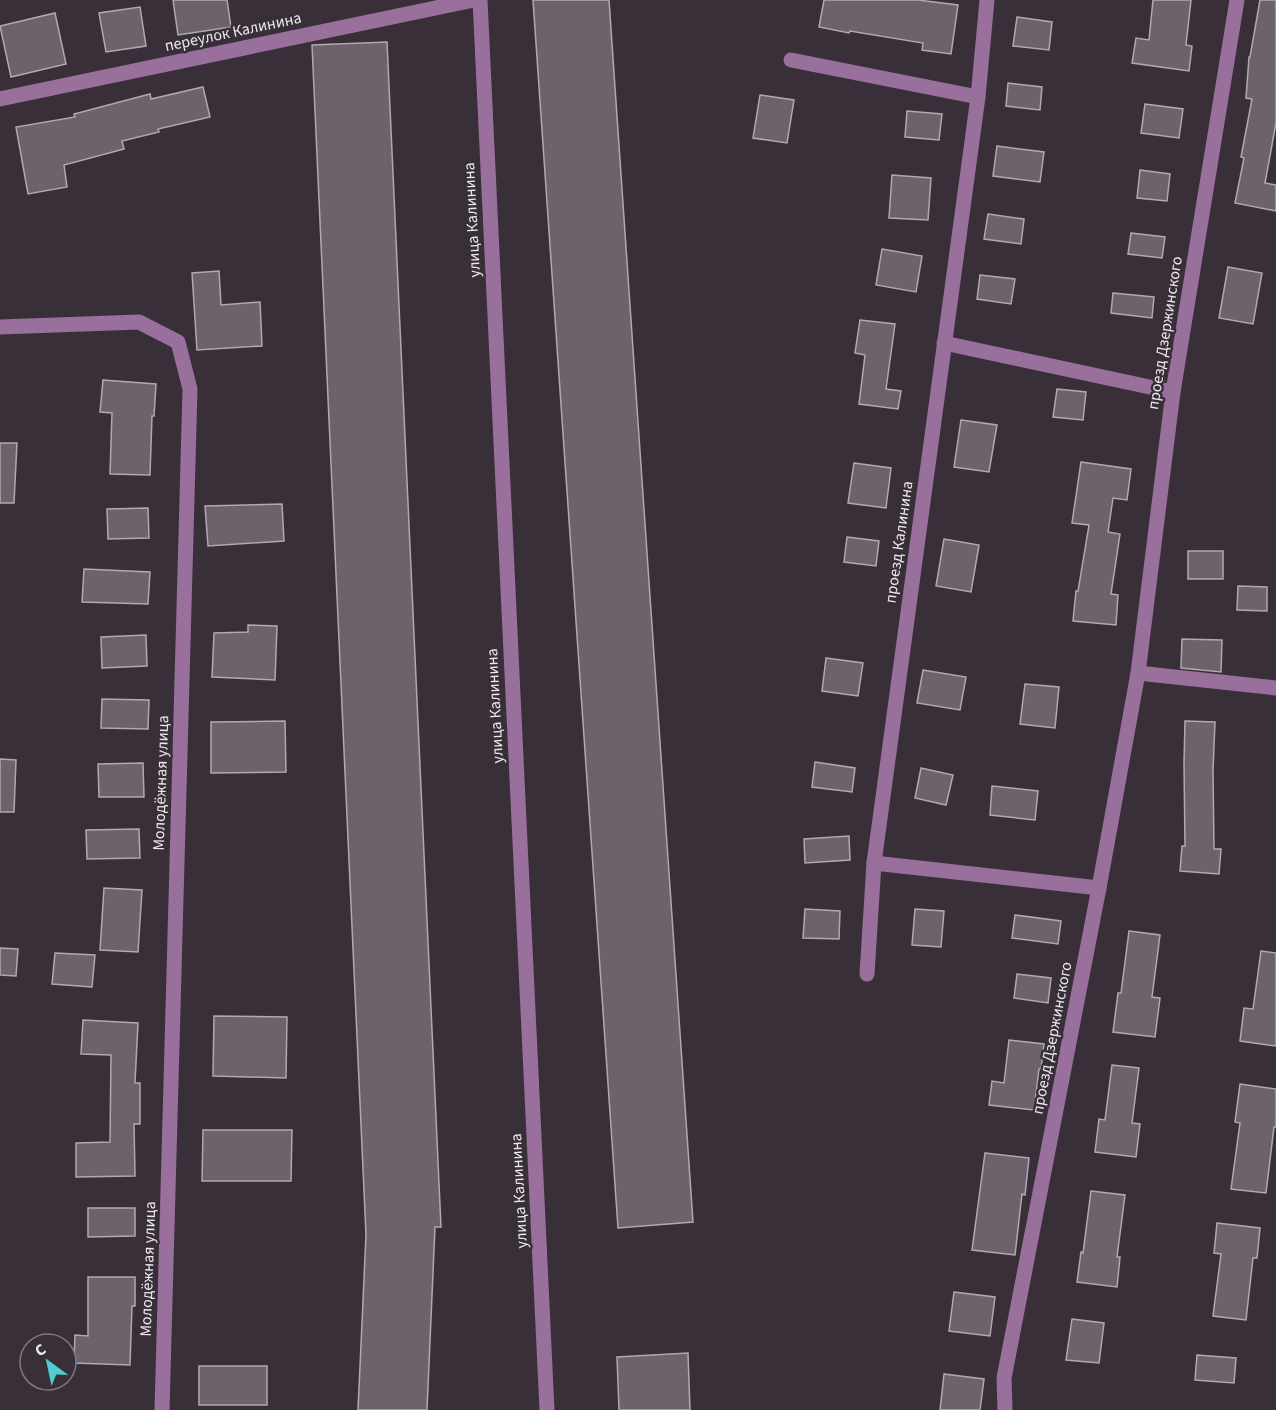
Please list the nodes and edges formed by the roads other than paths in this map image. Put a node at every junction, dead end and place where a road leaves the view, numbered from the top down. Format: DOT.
graph roads {
  1 [pos="474,0"];
  2 [pos="480,0"];
  3 [pos="987,0"];
  4 [pos="1237,0"];
  5 [pos="790,60"];
  6 [pos="978,97"];
  7 [pos="0,99"];
  8 [pos="0,327"];
  9 [pos="944,343"];
  10 [pos="1173,392"];
  11 [pos="1138,673"];
  12 [pos="1276,688"];
  13 [pos="874,863"];
  14 [pos="1099,888"];
  15 [pos="867,974"];
  16 [pos="162,1410"];
  17 [pos="547,1410"];
  18 [pos="1005,1410"];
  1 -- 7 [label="street, переулок Калинина"];
  2 -- 17 [label="street, улица Калинина"];
  3 -- 6 [label="street, проезд Калинина"];
  4 -- 10 [label="street, проезд Дзержинского"];
  5 -- 6 [label="street"];
  6 -- 9 [label="street, проезд Калинина"];
  8 -- 16 [label="street, Молодёжная улица"];
  9 -- 10 [label="street"];
  9 -- 13 [label="street, проезд Калинина"];
  10 -- 11 [label="street, проезд Дзержинского"];
  11 -- 12 [label="street"];
  11 -- 14 [label="street, проезд Дзержинского"];
  13 -- 14 [label="street"];
  13 -- 15 [label="street, проезд Калинина"];
  14 -- 18 [label="street, проезд Дзержинского"];
}
